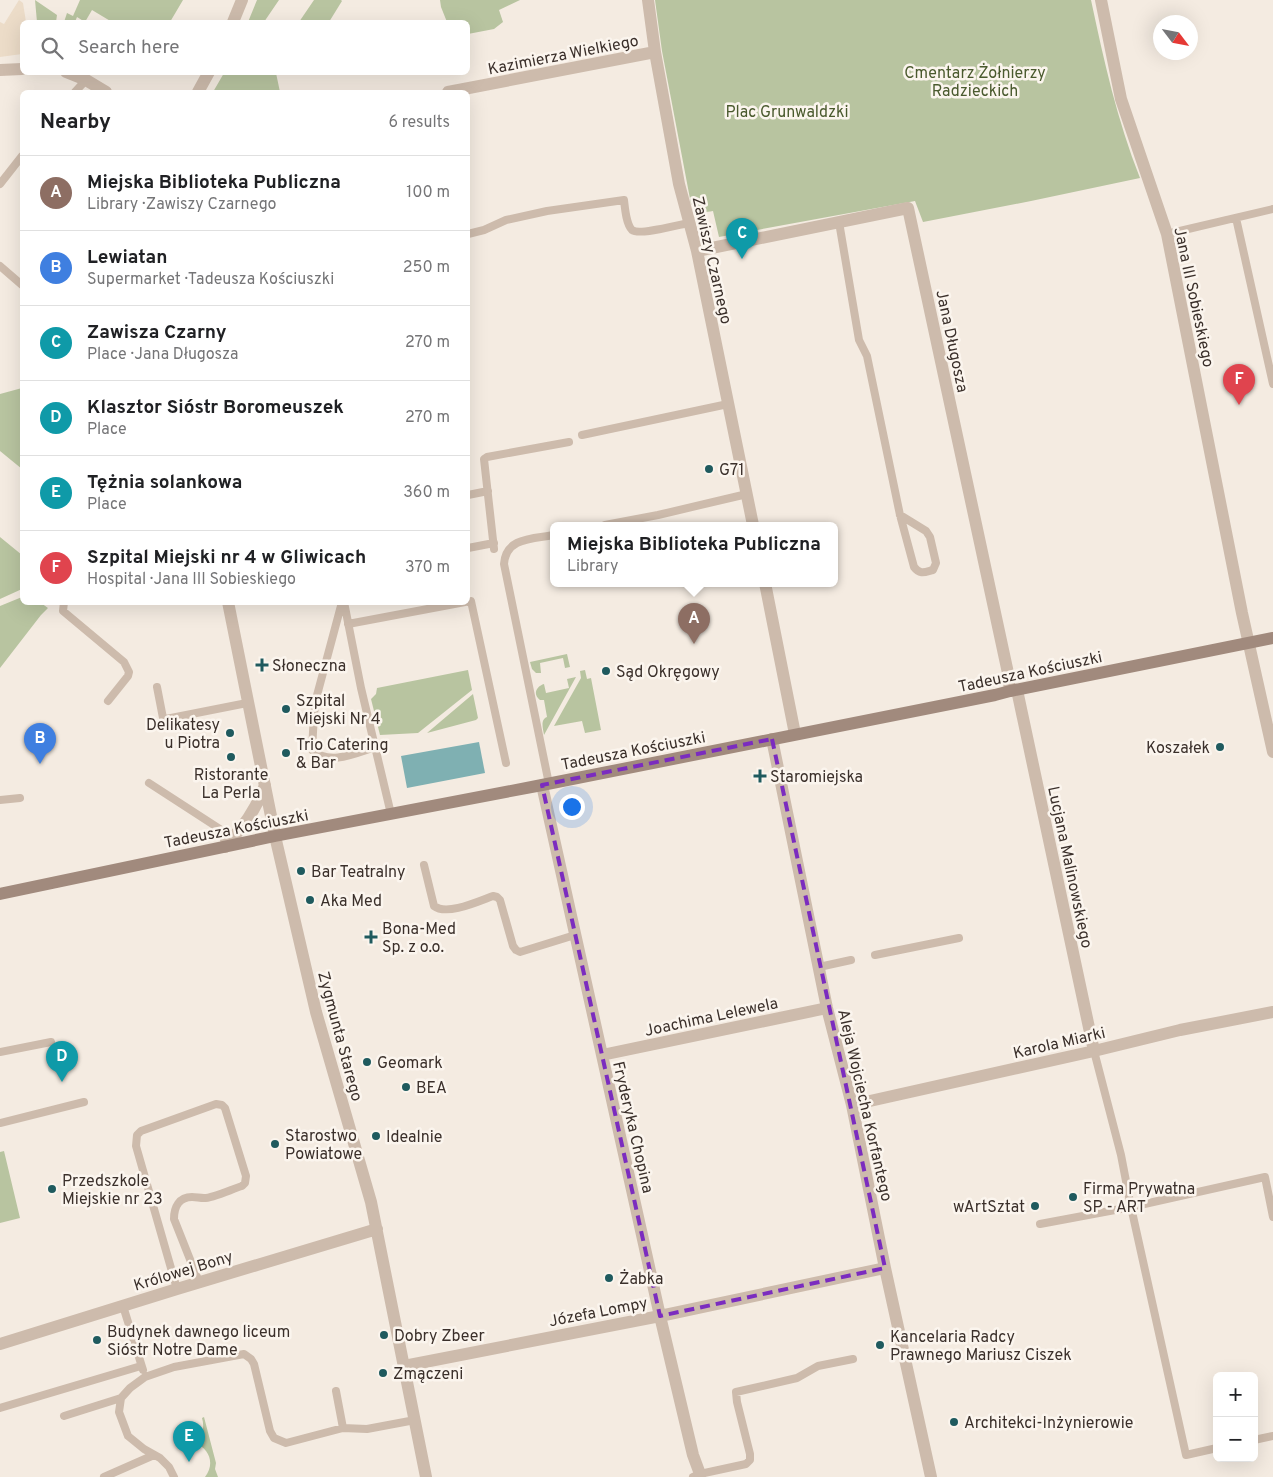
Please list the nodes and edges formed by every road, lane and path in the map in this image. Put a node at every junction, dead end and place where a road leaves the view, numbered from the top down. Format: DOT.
graph roads {
  1 [pos="242,0"];
  2 [pos="648,0"];
  3 [pos="1101,0"];
  4 [pos="234,20"];
  5 [pos="656,52"];
  6 [pos="20,69"];
  7 [pos="0,70"];
  8 [pos="74,75"];
  9 [pos="207,75"];
  10 [pos="86,80"];
  11 [pos="77,90"];
  12 [pos="103,90"];
  13 [pos="199,90"];
  14 [pos="458,90"];
  15 [pos="20,159"];
  16 [pos="0,184"];
  17 [pos="1273,209"];
  18 [pos="1236,218"];
  19 [pos="839,222"];
  20 [pos="690,223"];
  21 [pos="470,234"];
  22 [pos="1167,234"];
  23 [pos="697,251"];
  24 [pos="0,266"];
  25 [pos="20,283"];
  26 [pos="1273,384"];
  27 [pos="728,404"];
  28 [pos="582,435"];
  29 [pos="569,442"];
  30 [pos="488,491"];
  31 [pos="747,494"];
  32 [pos="470,495"];
  33 [pos="900,515"];
  34 [pos="621,522"];
  35 [pos="752,522"];
  36 [pos="550,536"];
  37 [pos="470,548"];
  38 [pos="766,587"];
  39 [pos="470,602"];
  40 [pos="64,605"];
  41 [pos="229,605"];
  42 [pos="342,605"];
  43 [pos="344,605"];
  44 [pos="450,605"];
  45 [pos="348,624"];
  46 [pos="1273,638"];
  47 [pos="1248,643"];
  48 [pos="157,687"];
  49 [pos="1014,690"];
  50 [pos="108,702"];
  51 [pos="247,703"];
  52 [pos="795,734"];
  53 [pos="772,739"];
  54 [pos="375,747"];
  55 [pos="1273,752"];
  56 [pos="506,763"];
  57 [pos="149,783"];
  58 [pos="545,784"];
  59 [pos="265,785"];
  60 [pos="20,798"];
  61 [pos="0,800"];
  62 [pos="391,814"];
  63 [pos="275,836"];
  64 [pos="225,847"];
  65 [pos="424,864"];
  66 [pos="0,894"];
  67 [pos="575,935"];
  68 [pos="959,938"];
  69 [pos="875,955"];
  70 [pos="851,960"];
  71 [pos="818,967"];
  72 [pos="827,1008"];
  73 [pos="1273,1012"];
  74 [pos="51,1042"];
  75 [pos="1094,1051"];
  76 [pos="0,1052"];
  77 [pos="602,1056"];
  78 [pos="84,1102"];
  79 [pos="852,1105"];
  80 [pos="0,1123"];
  81 [pos="1131,1207"];
  82 [pos="1273,1217"];
  83 [pos="1040,1224"];
  84 [pos="377,1229"];
  85 [pos="885,1268"];
  86 [pos="199,1282"];
  87 [pos="177,1289"];
  88 [pos="123,1306"];
  89 [pos="660,1316"];
  90 [pos="0,1344"];
  91 [pos="853,1359"];
  92 [pos="141,1366"];
  93 [pos="404,1366"];
  94 [pos="144,1377"];
  95 [pos="336,1391"];
  96 [pos="121,1398"];
  97 [pos="0,1408"];
  98 [pos="64,1416"];
  99 [pos="415,1420"];
  100 [pos="343,1428"];
  101 [pos="1273,1436"];
  102 [pos="1258,1439"];
  103 [pos="1213,1449"];
  104 [pos="154,1455"];
  105 [pos="696,1475"];
  106 [pos="104,1477"];
  107 [pos="174,1477"];
  108 [pos="426,1477"];
  109 [pos="931,1477"];
  1 -- 4 [label="street"];
  2 -- 5 [label="street, Zawiszy Czarnego"];
  3 -- 22 [label="street, Jana III Sobieskiego"];
  5 -- 14 [label="street, Kazimierza Wielkiego"];
  5 -- 20 [label="street, Zawiszy Czarnego"];
  6 -- 7 [label="street"];
  8 -- 10 [label="street"];
  9 -- 13 [label="street"];
  10 -- 11 [label="lane"];
  10 -- 12 [label="street"];
  15 -- 16 [label="lane"];
  17 -- 18 [label="lane"];
  18 -- 22 [label="lane"];
  18 -- 26 [label="lane"];
  19 -- 23 [label="street, Jana Długosza"];
  19 -- 33 [label="lane"];
  19 -- 49 [label="street, Jana Długosza"];
  20 -- 21 [label="lane"];
  20 -- 23 [label="street, Zawiszy Czarnego"];
  22 -- 47 [label="street, Jana III Sobieskiego"];
  23 -- 27 [label="street, Zawiszy Czarnego"];
  24 -- 25 [label="lane"];
  27 -- 28 [label="lane"];
  27 -- 31 [label="street, Zawiszy Czarnego"];
  29 -- 30 [label="lane"];
  30 -- 32 [label="lane"];
  30 -- 37 [label="lane"];
  31 -- 34 [label="lane"];
  31 -- 35 [label="street, Zawiszy Czarnego"];
  33 -- 33 [label="lane"];
  36 -- 58 [label="lane"];
  38 -- 52 [label="street"];
  39 -- 56 [label="lane"];
  40 -- 50 [label="lane"];
  41 -- 51 [label="street, Zygmunta Starego"];
  42 -- 54 [label="lane"];
  43 -- 45 [label="lane"];
  44 -- 45 [label="lane"];
  45 -- 54 [label="lane"];
  46 -- 47 [label="street, Tadeusza Kościuszki"];
  47 -- 49 [label="street, Tadeusza Kościuszki"];
  47 -- 55 [label="street, Jana III Sobieskiego"];
  48 -- 51 [label="lane"];
  49 -- 52 [label="street, Tadeusza Kościuszki"];
  49 -- 75 [label="street, Lucjana Malinowskiego"];
  51 -- 59 [label="street, Zygmunta Starego"];
  52 -- 53 [label="street, Tadeusza Kościuszki"];
  53 -- 58 [label="street, Tadeusza Kościuszki"];
  53 -- 71 [label="street, Aleja Wojciecha Korfantego"];
  54 -- 62 [label="lane"];
  57 -- 64 [label="lane"];
  58 -- 62 [label="street, Tadeusza Kościuszki"];
  58 -- 67 [label="street, Fryderyka Chopina"];
  59 -- 63 [label="street, Zygmunta Starego"];
  59 -- 64 [label="street"];
  60 -- 61 [label="lane"];
  62 -- 63 [label="street, Tadeusza Kościuszki"];
  63 -- 64 [label="street, Tadeusza Kościuszki"];
  63 -- 84 [label="street, Zygmunta Starego"];
  64 -- 66 [label="street, Tadeusza Kościuszki"];
  65 -- 67 [label="lane"];
  67 -- 77 [label="street, Fryderyka Chopina"];
  68 -- 69 [label="lane"];
  70 -- 71 [label="lane"];
  71 -- 72 [label="street, Aleja Wojciecha Korfantego"];
  72 -- 77 [label="street, Joachima Lelewela"];
  72 -- 79 [label="street, Aleja Wojciecha Korfantego"];
  73 -- 75 [label="street, Karola Miarki"];
  74 -- 76 [label="lane"];
  75 -- 79 [label="street, Karola Miarki"];
  75 -- 81 [label="lane"];
  77 -- 89 [label="street, Fryderyka Chopina"];
  78 -- 80 [label="lane"];
  79 -- 85 [label="street, Aleja Wojciecha Korfantego"];
  81 -- 82 [label="lane"];
  81 -- 83 [label="lane"];
  81 -- 103 [label="lane"];
  84 -- 86 [label="street, Królowej Bony"];
  84 -- 93 [label="street, Zygmunta Starego"];
  85 -- 89 [label="street, Józefa Lompy"];
  85 -- 109 [label="street, Aleja Wojciecha Korfantego"];
  86 -- 87 [label="street, Królowej Bony"];
  86 -- 87 [label="lane"];
  87 -- 88 [label="street, Królowej Bony"];
  88 -- 90 [label="street, Królowej Bony"];
  88 -- 92 [label="lane"];
  89 -- 93 [label="street, Józefa Lompy"];
  89 -- 105 [label="street, Fryderyka Chopina"];
  91 -- 105 [label="lane"];
  92 -- 94 [label="lane"];
  92 -- 97 [label="lane"];
  93 -- 99 [label="street, Zygmunta Starego"];
  94 -- 96 [label="lane"];
  94 -- 100 [label="lane"];
  95 -- 100 [label="lane"];
  96 -- 98 [label="lane"];
  96 -- 104 [label="lane"];
  99 -- 100 [label="lane"];
  99 -- 108 [label="street, Zygmunta Starego"];
  101 -- 102 [label="lane"];
  104 -- 106 [label="lane"];
  104 -- 107 [label="lane"];
}
